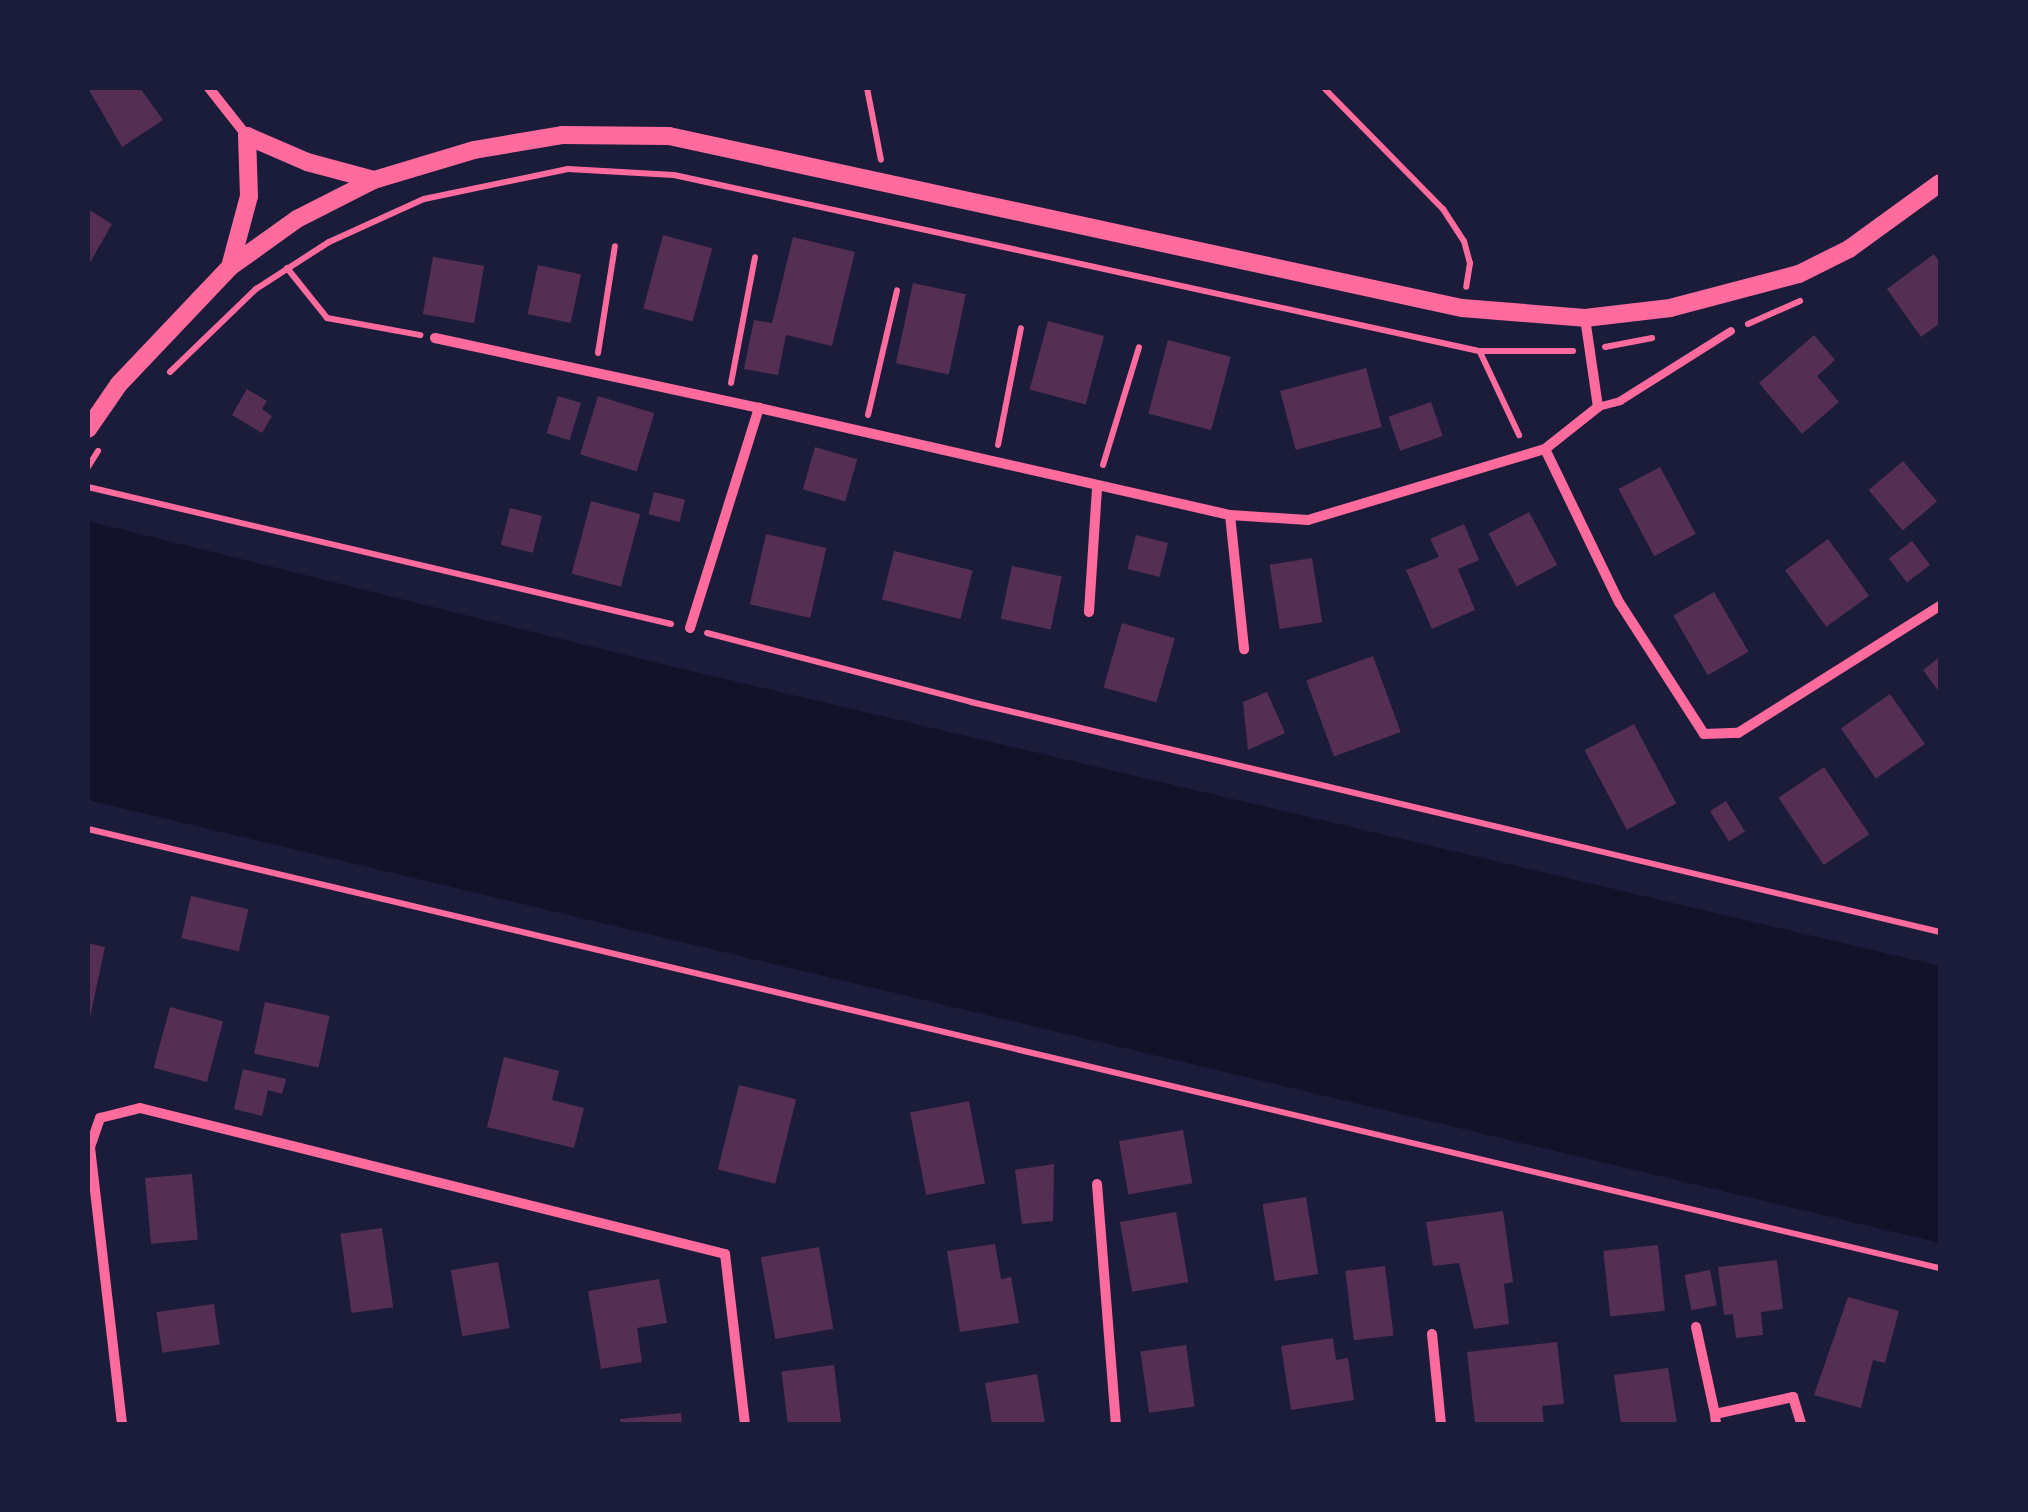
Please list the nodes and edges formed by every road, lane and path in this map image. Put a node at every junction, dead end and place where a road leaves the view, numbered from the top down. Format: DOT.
graph roads {
  1 [pos="208,88"];
  2 [pos="867,88"];
  3 [pos="1324,88"];
  4 [pos="247,136"];
  5 [pos="374,180"];
  6 [pos="1940,183"];
  7 [pos="886,184"];
  8 [pos="615,246"];
  9 [pos="755,257"];
  10 [pos="230,266"];
  11 [pos="287,268"];
  12 [pos="897,290"];
  13 [pos="1810,291"];
  14 [pos="1462,308"];
  15 [pos="1585,318"];
  16 [pos="1021,328"];
  17 [pos="1732,330"];
  18 [pos="1662,336"];
  19 [pos="435,338"];
  20 [pos="1139,347"];
  21 [pos="1588,350"];
  22 [pos="1480,351"];
  23 [pos="595,372"];
  24 [pos="165,376"];
  25 [pos="728,401"];
  26 [pos="1598,407"];
  27 [pos="759,408"];
  28 [pos="88,429"];
  29 [pos="864,432"];
  30 [pos="1545,449"];
  31 [pos="1528,454"];
  32 [pos="995,461"];
  33 [pos="88,487"];
  34 [pos="1097,487"];
  35 [pos="1230,515"];
  36 [pos="1940,606"];
  37 [pos="1089,612"];
  38 [pos="690,628"];
  39 [pos="1244,649"];
  40 [pos="88,829"];
  41 [pos="1940,932"];
  42 [pos="1097,1184"];
  43 [pos="1940,1268"];
  44 [pos="1696,1327"];
  45 [pos="1432,1334"];
  46 [pos="1715,1419"];
  47 [pos="122,1424"];
  48 [pos="745,1424"];
  49 [pos="1116,1424"];
  50 [pos="1442,1424"];
  51 [pos="1800,1424"];
  1 -- 4 [label="street"];
  2 -- 7 [label="path"];
  3 -- 14 [label="path"];
  4 -- 5 [label="street"];
  4 -- 10 [label="street"];
  5 -- 7 [label="street"];
  5 -- 10 [label="street"];
  6 -- 15 [label="street"];
  7 -- 14 [label="street"];
  8 -- 23 [label="path"];
  9 -- 25 [label="path"];
  10 -- 28 [label="street"];
  11 -- 19 [label="path"];
  11 -- 22 [label="path"];
  11 -- 24 [label="path"];
  12 -- 29 [label="path"];
  13 -- 17 [label="path"];
  14 -- 15 [label="street"];
  15 -- 21 [label="street"];
  16 -- 32 [label="path"];
  17 -- 26 [label="lane"];
  18 -- 21 [label="path"];
  19 -- 23 [label="street"];
  20 -- 34 [label="path"];
  21 -- 22 [label="path"];
  21 -- 26 [label="street"];
  22 -- 31 [label="path"];
  23 -- 25 [label="street"];
  25 -- 27 [label="street"];
  26 -- 30 [label="street"];
  27 -- 29 [label="street"];
  27 -- 38 [label="street"];
  29 -- 32 [label="street"];
  30 -- 31 [label="street"];
  30 -- 36 [label="street"];
  31 -- 35 [label="street"];
  32 -- 34 [label="street"];
  33 -- 38 [label="path"];
  34 -- 35 [label="street"];
  34 -- 37 [label="street"];
  35 -- 39 [label="street"];
  38 -- 41 [label="path"];
  40 -- 43 [label="path"];
  42 -- 49 [label="street"];
  44 -- 46 [label="street"];
  45 -- 50 [label="street"];
  46 -- 51 [label="street"];
  47 -- 48 [label="street"];
}
